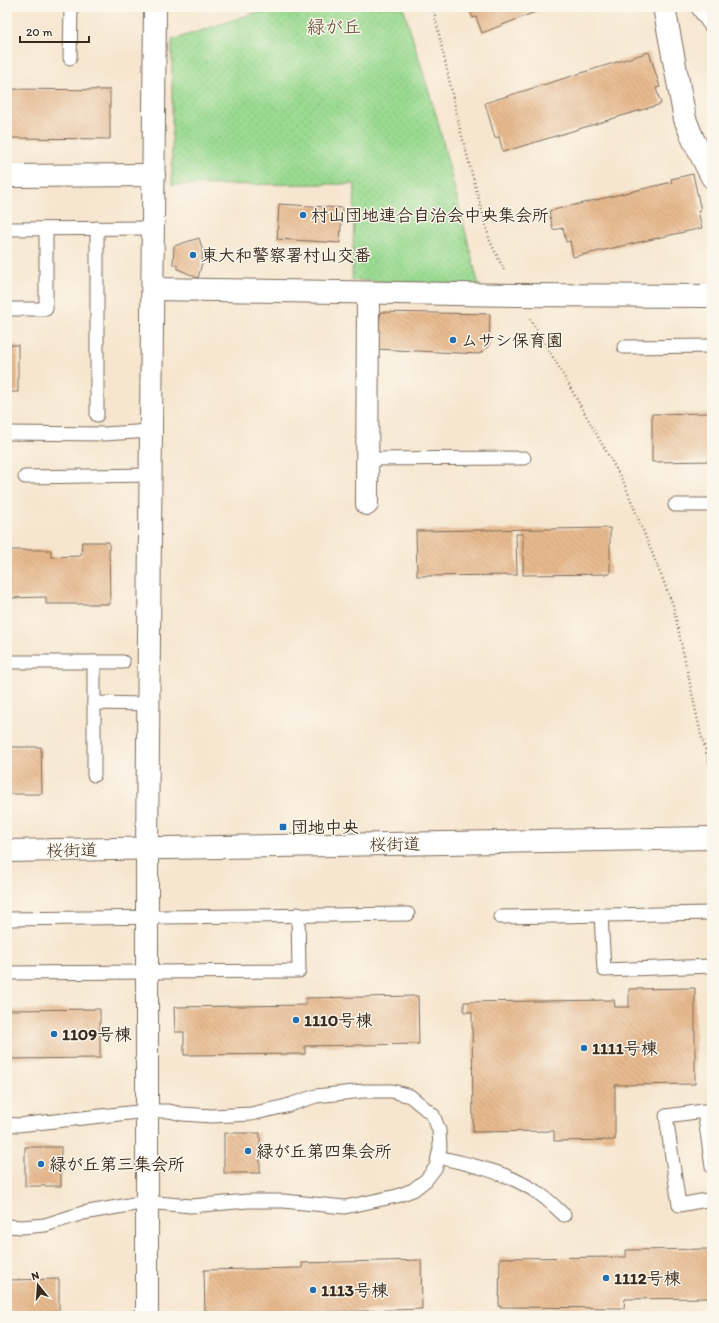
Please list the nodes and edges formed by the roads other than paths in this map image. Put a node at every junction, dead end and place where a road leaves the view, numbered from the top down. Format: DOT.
graph roads {
  1 [pos="71,7"];
  2 [pos="155,7"];
  3 [pos="664,7"];
  4 [pos="697,7"];
  5 [pos="712,28"];
  6 [pos="70,58"];
  7 [pos="154,175"];
  8 [pos="7,176"];
  9 [pos="712,177"];
  10 [pos="97,228"];
  11 [pos="153,228"];
  12 [pos="7,229"];
  13 [pos="46,229"];
  14 [pos="153,289"];
  15 [pos="368,293"];
  16 [pos="712,296"];
  17 [pos="7,309"];
  18 [pos="712,346"];
  19 [pos="624,347"];
  20 [pos="97,416"];
  21 [pos="151,431"];
  22 [pos="7,434"];
  23 [pos="524,458"];
  24 [pos="367,459"];
  25 [pos="151,475"];
  26 [pos="25,477"];
  27 [pos="366,504"];
  28 [pos="712,505"];
  29 [pos="675,506"];
  30 [pos="7,662"];
  31 [pos="94,662"];
  32 [pos="123,662"];
  33 [pos="94,704"];
  34 [pos="149,704"];
  35 [pos="94,775"];
  36 [pos="712,838"];
  37 [pos="147,848"];
  38 [pos="7,851"];
  39 [pos="712,913"];
  40 [pos="298,914"];
  41 [pos="408,914"];
  42 [pos="601,915"];
  43 [pos="148,916"];
  44 [pos="500,917"];
  45 [pos="7,919"];
  46 [pos="712,966"];
  47 [pos="148,973"];
  48 [pos="7,974"];
  49 [pos="147,1111"];
  50 [pos="7,1124"];
  51 [pos="438,1158"];
  52 [pos="712,1167"];
  53 [pos="712,1199"];
  54 [pos="146,1202"];
  55 [pos="564,1215"];
  56 [pos="7,1226"];
  57 [pos="147,1316"];
  1 -- 6 [label="lane"];
  2 -- 7 [label="street"];
  3 -- 9 [label="street"];
  4 -- 5 [label="lane"];
  7 -- 8 [label="street"];
  7 -- 11 [label="street"];
  10 -- 11 [label="lane"];
  10 -- 13 [label="lane"];
  10 -- 20 [label="lane"];
  11 -- 14 [label="street"];
  12 -- 13 [label="lane"];
  13 -- 17 [label="lane"];
  14 -- 15 [label="street"];
  14 -- 21 [label="street"];
  15 -- 16 [label="street"];
  15 -- 24 [label="street"];
  18 -- 19 [label="lane"];
  21 -- 22 [label="lane"];
  21 -- 25 [label="street"];
  23 -- 24 [label="lane"];
  24 -- 27 [label="street"];
  25 -- 26 [label="lane"];
  25 -- 34 [label="street"];
  28 -- 29 [label="lane"];
  30 -- 31 [label="lane"];
  31 -- 32 [label="lane"];
  31 -- 33 [label="lane"];
  33 -- 34 [label="lane"];
  33 -- 35 [label="lane"];
  34 -- 37 [label="street"];
  36 -- 37 [label="street, 桜街道"];
  37 -- 38 [label="street, 桜街道"];
  37 -- 43 [label="street"];
  39 -- 42 [label="lane"];
  40 -- 41 [label="lane"];
  40 -- 43 [label="lane"];
  40 -- 47 [label="lane"];
  42 -- 44 [label="lane"];
  42 -- 46 [label="lane"];
  43 -- 45 [label="lane"];
  43 -- 47 [label="street"];
  47 -- 48 [label="lane"];
  47 -- 49 [label="street"];
  49 -- 50 [label="lane"];
  49 -- 51 [label="lane"];
  49 -- 54 [label="street"];
  51 -- 54 [label="lane"];
  51 -- 55 [label="lane"];
  52 -- 53 [label="lane"];
  54 -- 56 [label="lane"];
  54 -- 57 [label="street"];
}
